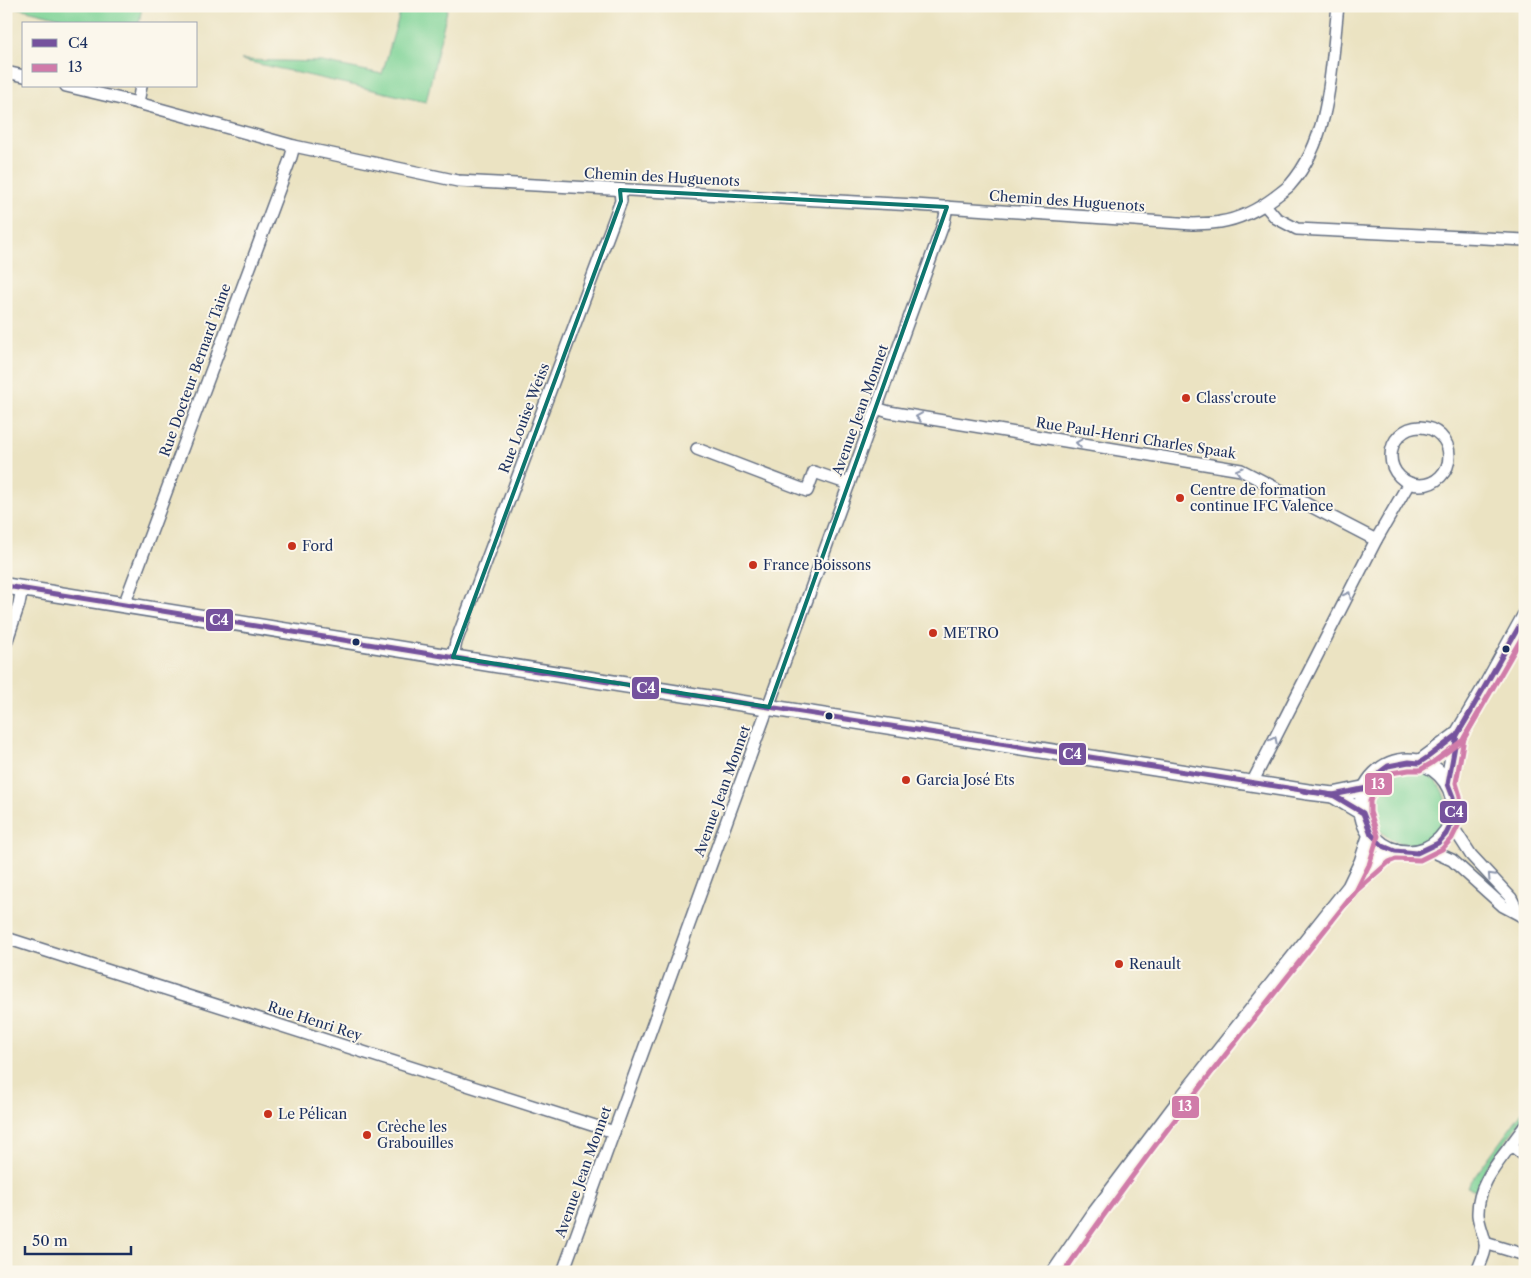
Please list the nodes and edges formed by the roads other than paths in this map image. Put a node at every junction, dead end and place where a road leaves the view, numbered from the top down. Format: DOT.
graph roads {
  1 [pos="1338,6"];
  2 [pos="6,72"];
  3 [pos="22,76"];
  4 [pos="74,88"];
  5 [pos="142,88"];
  6 [pos="138,104"];
  7 [pos="294,146"];
  8 [pos="620,190"];
  9 [pos="1265,205"];
  10 [pos="947,207"];
  11 [pos="1525,240"];
  12 [pos="876,408"];
  13 [pos="697,448"];
  14 [pos="1409,482"];
  15 [pos="849,484"];
  16 [pos="1376,540"];
  17 [pos="6,586"];
  18 [pos="22,588"];
  19 [pos="124,605"];
  20 [pos="1525,616"];
  21 [pos="6,643"];
  22 [pos="452,657"];
  23 [pos="769,707"];
  24 [pos="1457,735"];
  25 [pos="1419,763"];
  26 [pos="1252,783"];
  27 [pos="1448,784"];
  28 [pos="1367,788"];
  29 [pos="1332,796"];
  30 [pos="1363,813"];
  31 [pos="1451,824"];
  32 [pos="1371,834"];
  33 [pos="1427,849"];
  34 [pos="1394,851"];
  35 [pos="1350,887"];
  36 [pos="1522,917"];
  37 [pos="6,938"];
  38 [pos="1525,1126"];
  39 [pos="614,1132"];
  40 [pos="1511,1145"];
  41 [pos="1525,1156"];
  42 [pos="1485,1243"];
  43 [pos="1525,1255"];
  44 [pos="563,1272"];
  45 [pos="1055,1272"];
  46 [pos="1477,1272"];
  1 -- 9 [label="street, Chemin des Huguenots"];
  2 -- 3 [label="street"];
  4 -- 6 [label="street, Chemin des Huguenots"];
  5 -- 6 [label="street"];
  6 -- 7 [label="street, Chemin des Huguenots"];
  7 -- 8 [label="street, Chemin des Huguenots"];
  7 -- 19 [label="street, Rue Docteur Bernard Taine"];
  8 -- 10 [label="street, Chemin des Huguenots"];
  8 -- 22 [label="street, Rue Louise Weiss"];
  9 -- 10 [label="street, Chemin des Huguenots"];
  9 -- 11 [label="street"];
  10 -- 12 [label="street, Avenue Jean Monnet"];
  12 -- 15 [label="street, Avenue Jean Monnet"];
  16 -- 12 [label="street, Rue Paul-Henri Charles Spaak, one-way"];
  13 -- 15 [label="street"];
  14 -- 14 [label="street"];
  14 -- 16 [label="street"];
  15 -- 23 [label="street, Avenue Jean Monnet"];
  26 -- 16 [label="street, one-way"];
  17 -- 18 [label="street"];
  18 -- 19 [label="street"];
  18 -- 21 [label="street"];
  19 -- 22 [label="street"];
  20 -- 24 [label="street"];
  22 -- 23 [label="street"];
  23 -- 26 [label="street"];
  23 -- 39 [label="street, Avenue Jean Monnet"];
  24 -- 25 [label="street"];
  24 -- 27 [label="street"];
  25 -- 27 [label="street"];
  25 -- 28 [label="street"];
  26 -- 29 [label="street"];
  27 -- 31 [label="street"];
  28 -- 29 [label="street"];
  28 -- 30 [label="street"];
  29 -- 30 [label="street"];
  30 -- 32 [label="street"];
  31 -- 33 [label="street"];
  36 -- 31 [label="street, one-way"];
  32 -- 34 [label="street"];
  32 -- 35 [label="street"];
  33 -- 34 [label="street"];
  33 -- 36 [label="street"];
  34 -- 35 [label="street"];
  35 -- 45 [label="street"];
  37 -- 39 [label="street, Rue Henri Rey"];
  38 -- 40 [label="street"];
  39 -- 44 [label="street, Avenue Jean Monnet"];
  40 -- 41 [label="street"];
  40 -- 42 [label="street"];
  42 -- 43 [label="street"];
  42 -- 46 [label="street"];
}
